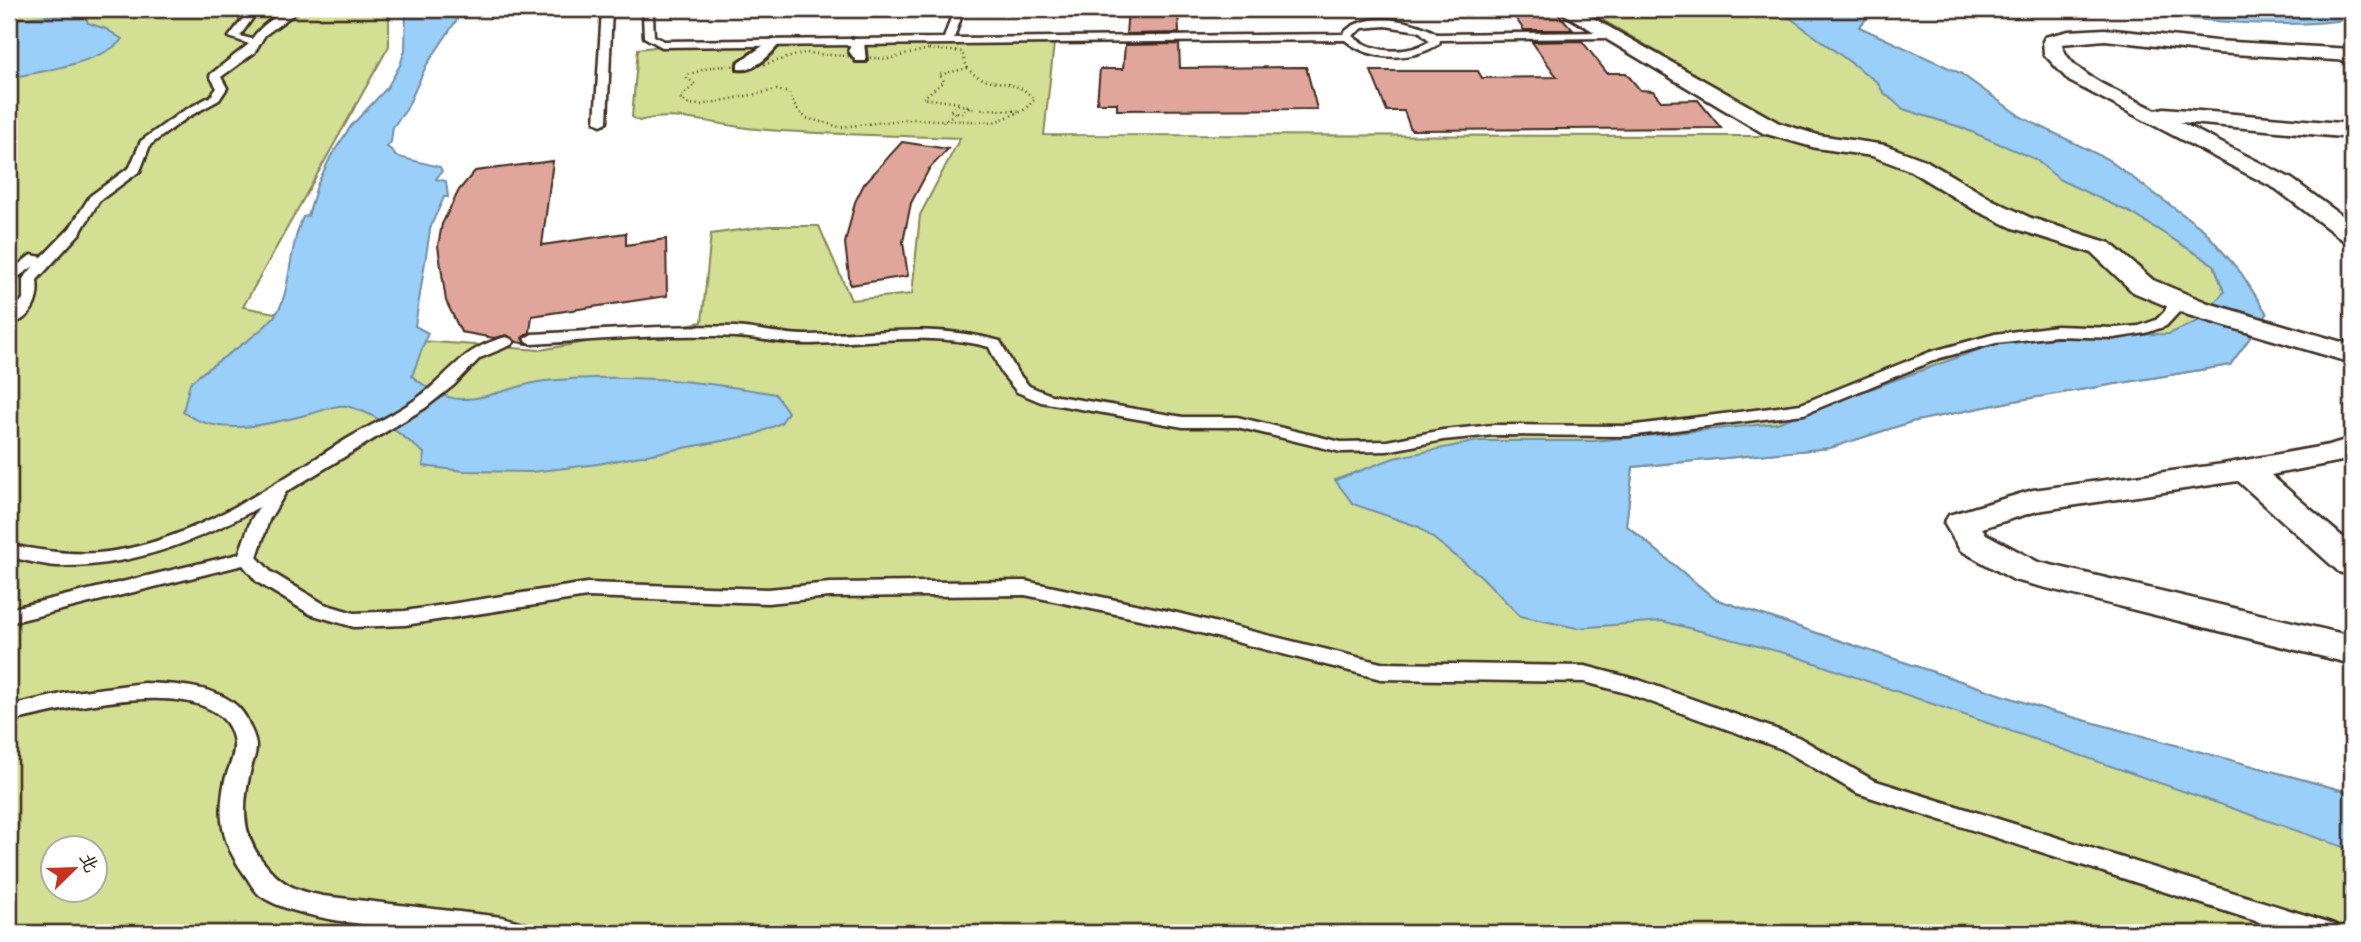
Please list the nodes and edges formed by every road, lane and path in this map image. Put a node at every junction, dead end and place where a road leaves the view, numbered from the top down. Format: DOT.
graph roads {
  1 [pos="262,9"];
  2 [pos="296,9"];
  3 [pos="607,9"];
  4 [pos="652,9"];
  5 [pos="959,9"];
  6 [pos="1379,9"];
  7 [pos="1565,9"];
  8 [pos="1385,23"];
  9 [pos="970,33"];
  10 [pos="1609,34"];
  11 [pos="649,37"];
  12 [pos="1347,37"];
  13 [pos="1435,37"];
  14 [pos="1056,40"];
  15 [pos="948,41"];
  16 [pos="857,42"];
  17 [pos="255,43"];
  18 [pos="773,43"];
  19 [pos="729,49"];
  20 [pos="2352,55"];
  21 [pos="861,58"];
  22 [pos="743,66"];
  23 [pos="968,68"];
  24 [pos="758,85"];
  25 [pos="761,91"];
  26 [pos="958,105"];
  27 [pos="968,108"];
  28 [pos="1023,111"];
  29 [pos="957,112"];
  30 [pos="2147,113"];
  31 [pos="601,122"];
  32 [pos="943,122"];
  33 [pos="2352,131"];
  34 [pos="2352,235"];
  35 [pos="57,248"];
  36 [pos="9,279"];
  37 [pos="2187,304"];
  38 [pos="9,321"];
  39 [pos="532,339"];
  40 [pos="506,342"];
  41 [pos="2352,354"];
  42 [pos="2352,448"];
  43 [pos="2245,470"];
  44 [pos="279,489"];
  45 [pos="9,551"];
  46 [pos="247,558"];
  47 [pos="2352,564"];
  48 [pos="9,616"];
  49 [pos="2352,650"];
  50 [pos="9,713"];
  51 [pos="520,933"];
  52 [pos="2328,933"];
  1 -- 17 [label="lane"];
  2 -- 17 [label="lane"];
  3 -- 31 [label="lane"];
  4 -- 11 [label="lane"];
  5 -- 15 [label="lane"];
  6 -- 8 [label="lane"];
  7 -- 10 [label="street"];
  8 -- 12 [label="lane"];
  8 -- 13 [label="lane"];
  9 -- 14 [label="lane"];
  10 -- 13 [label="lane"];
  10 -- 37 [label="street"];
  11 -- 18 [label="lane"];
  11 -- 19 [label="lane"];
  12 -- 13 [label="lane"];
  12 -- 14 [label="lane"];
  14 -- 15 [label="lane"];
  15 -- 16 [label="lane"];
  16 -- 18 [label="lane"];
  16 -- 21 [label="street"];
  17 -- 35 [label="lane"];
  18 -- 22 [label="street"];
  20 -- 30 [label="street"];
  21 -- 22 [label="path"];
  21 -- 23 [label="path"];
  22 -- 25 [label="path"];
  23 -- 26 [label="path"];
  23 -- 28 [label="path"];
  24 -- 25 [label="path"];
  25 -- 32 [label="path"];
  26 -- 27 [label="path"];
  26 -- 29 [label="path"];
  27 -- 28 [label="path"];
  27 -- 29 [label="path"];
  28 -- 32 [label="path"];
  29 -- 32 [label="path"];
  30 -- 33 [label="street"];
  30 -- 34 [label="street"];
  35 -- 36 [label="lane"];
  35 -- 38 [label="lane"];
  37 -- 39 [label="lane"];
  37 -- 41 [label="street"];
  40 -- 44 [label="lane"];
  42 -- 43 [label="street"];
  43 -- 47 [label="street"];
  43 -- 49 [label="street"];
  44 -- 45 [label="lane"];
  44 -- 46 [label="lane"];
  46 -- 48 [label="lane"];
  46 -- 52 [label="lane"];
  50 -- 51 [label="lane"];
}
